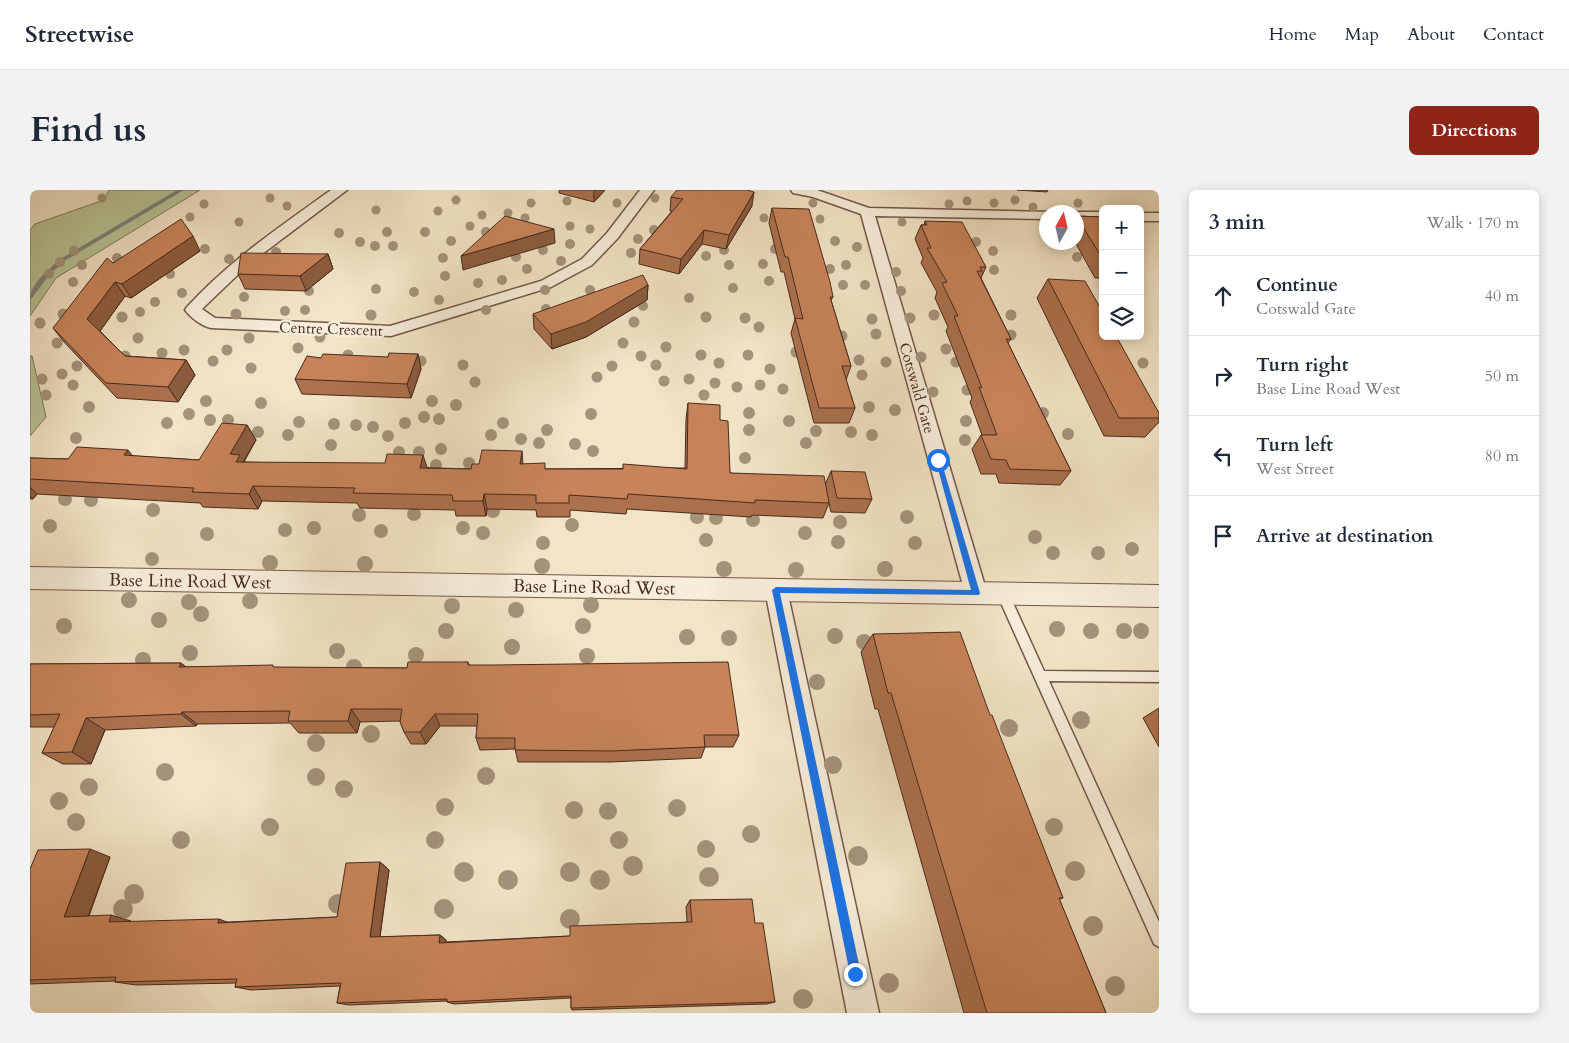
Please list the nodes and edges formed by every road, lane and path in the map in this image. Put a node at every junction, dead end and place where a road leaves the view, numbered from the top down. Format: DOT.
graph roads {
  1 [pos="340,190"];
  2 [pos="647,190"];
  3 [pos="798,190"];
  4 [pos="867,212"];
  5 [pos="1039,215"];
  6 [pos="1084,216"];
  7 [pos="1099,216"];
  8 [pos="1144,217"];
  9 [pos="1159,217"];
  10 [pos="30,578"];
  11 [pos="776,590"];
  12 [pos="976,593"];
  13 [pos="1004,594"];
  14 [pos="1159,596"];
  15 [pos="1041,676"];
  16 [pos="1159,677"];
  17 [pos="1159,939"];
  18 [pos="863,1013"];
  1 -- 2 [label="street, Centre Crescent"];
  3 -- 4 [label="street"];
  4 -- 5 [label="street"];
  4 -- 12 [label="street, Cotswald Gate"];
  6 -- 7 [label="street"];
  8 -- 9 [label="street"];
  10 -- 11 [label="street, Base Line Road West"];
  11 -- 12 [label="street, Base Line Road West"];
  11 -- 18 [label="street"];
  12 -- 13 [label="street, Base Line Road West"];
  13 -- 14 [label="street, Base Line Road West"];
  13 -- 15 [label="lane"];
  15 -- 16 [label="lane"];
  15 -- 17 [label="lane"];
}
